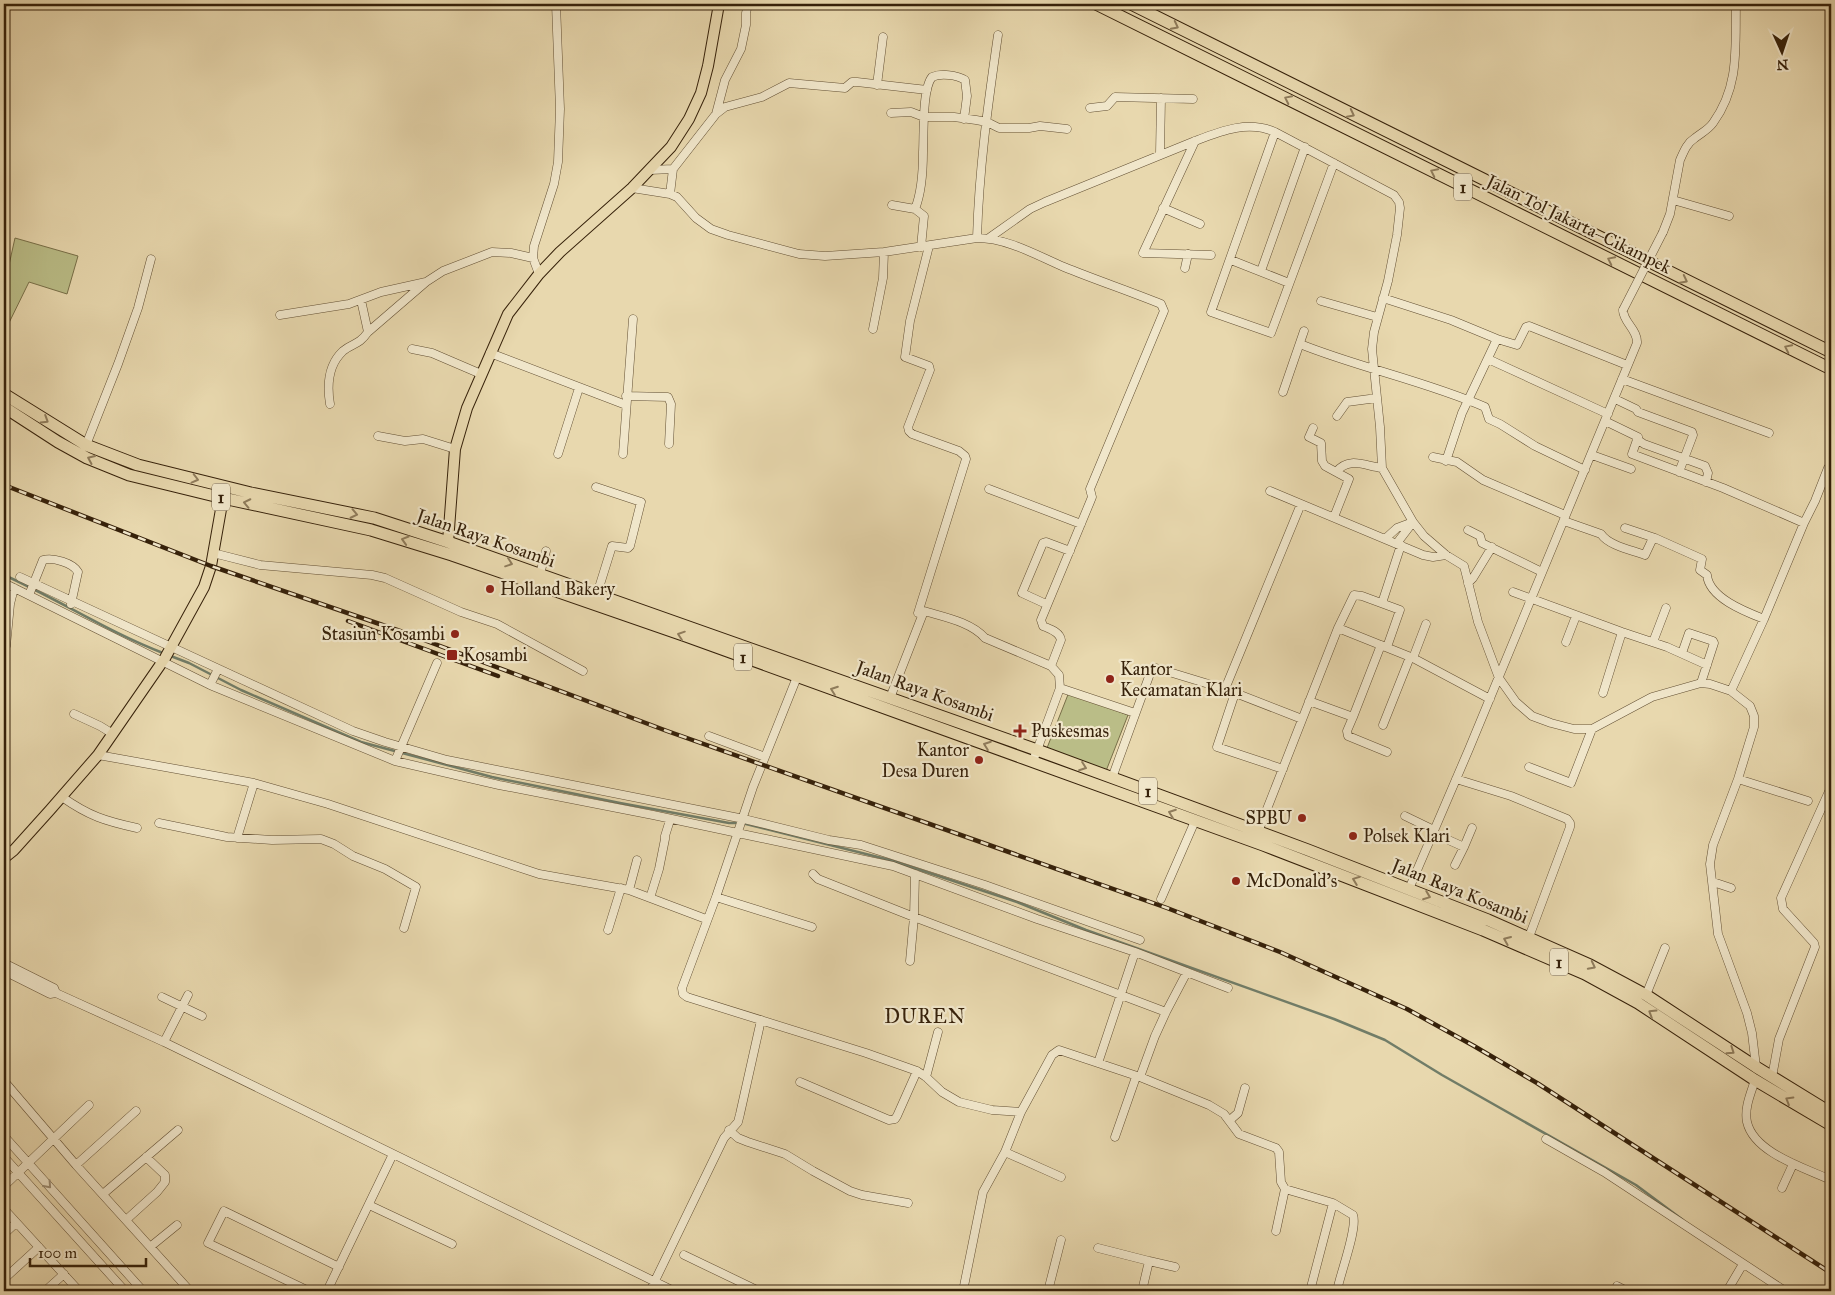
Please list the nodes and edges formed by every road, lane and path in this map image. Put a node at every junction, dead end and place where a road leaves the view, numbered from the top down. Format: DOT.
graph roads {
  1 [pos="556,4"];
  2 [pos="719,4"];
  3 [pos="748,4"];
  4 [pos="1096,4"];
  5 [pos="1131,4"];
  6 [pos="1736,4"];
  7 [pos="998,36"];
  8 [pos="883,37"];
  9 [pos="877,85"];
  10 [pos="927,90"];
  11 [pos="1161,98"];
  12 [pos="1193,99"];
  13 [pos="1090,108"];
  14 [pos="891,113"];
  15 [pos="716,114"];
  16 [pos="924,117"];
  17 [pos="964,119"];
  18 [pos="987,122"];
  19 [pos="1067,129"];
  20 [pos="1275,132"];
  21 [pos="1194,141"];
  22 [pos="1305,147"];
  23 [pos="1160,154"];
  24 [pos="1334,162"];
  25 [pos="673,169"];
  26 [pos="650,170"];
  27 [pos="632,188"];
  28 [pos="670,194"];
  29 [pos="1672,200"];
  30 [pos="892,205"];
  31 [pos="1163,208"];
  32 [pos="915,209"];
  33 [pos="1730,216"];
  34 [pos="1200,224"];
  35 [pos="977,238"];
  36 [pos="989,238"];
  37 [pos="929,246"];
  38 [pos="920,247"];
  39 [pos="884,252"];
  40 [pos="1188,254"];
  41 [pos="1211,255"];
  42 [pos="533,258"];
  43 [pos="151,259"];
  44 [pos="1231,260"];
  45 [pos="1185,268"];
  46 [pos="1261,271"];
  47 [pos="539,274"];
  48 [pos="426,282"];
  49 [pos="1289,283"];
  50 [pos="1383,298"];
  51 [pos="361,300"];
  52 [pos="1322,301"];
  53 [pos="280,315"];
  54 [pos="1377,317"];
  55 [pos="632,319"];
  56 [pos="873,329"];
  57 [pos="1304,331"];
  58 [pos="368,332"];
  59 [pos="1497,339"];
  60 [pos="1300,344"];
  61 [pos="412,349"];
  62 [pos="1831,352"];
  63 [pos="490,353"];
  64 [pos="1488,359"];
  65 [pos="1627,365"];
  66 [pos="1831,369"];
  67 [pos="1374,370"];
  68 [pos="482,374"];
  69 [pos="1622,379"];
  70 [pos="579,388"];
  71 [pos="1283,392"];
  72 [pos="4,394"];
  73 [pos="626,396"];
  74 [pos="1376,398"];
  75 [pos="1615,399"];
  76 [pos="1468,400"];
  77 [pos="330,404"];
  78 [pos="626,405"];
  79 [pos="4,407"];
  80 [pos="1337,416"];
  81 [pos="1606,418"];
  82 [pos="1313,428"];
  83 [pos="1769,433"];
  84 [pos="378,436"];
  85 [pos="1638,437"];
  86 [pos="669,444"];
  87 [pos="86,445"];
  88 [pos="455,449"];
  89 [pos="558,454"];
  90 [pos="623,454"];
  91 [pos="1592,455"];
  92 [pos="1433,457"];
  93 [pos="1684,458"];
  94 [pos="1446,461"];
  95 [pos="1382,468"];
  96 [pos="1828,468"];
  97 [pos="1631,469"];
  98 [pos="1585,470"];
  99 [pos="1336,472"];
  100 [pos="1679,472"];
  101 [pos="1706,482"];
  102 [pos="596,487"];
  103 [pos="989,489"];
  104 [pos="1270,491"];
  105 [pos="223,498"];
  106 [pos="1301,504"];
  107 [pos="1334,517"];
  108 [pos="1565,518"];
  109 [pos="1412,522"];
  110 [pos="1082,524"];
  111 [pos="1804,524"];
  112 [pos="1625,528"];
  113 [pos="1468,530"];
  114 [pos="1386,538"];
  115 [pos="1653,538"];
  116 [pos="448,542"];
  117 [pos="1399,544"];
  118 [pos="1492,547"];
  119 [pos="546,551"];
  120 [pos="1070,551"];
  121 [pos="213,553"];
  122 [pos="1446,555"];
  123 [pos="1542,572"];
  124 [pos="540,574"];
  125 [pos="20,577"];
  126 [pos="4,583"];
  127 [pos="1468,583"];
  128 [pos="14,588"];
  129 [pos="32,589"];
  130 [pos="1513,592"];
  131 [pos="597,594"];
  132 [pos="1531,598"];
  133 [pos="1382,603"];
  134 [pos="1046,604"];
  135 [pos="70,608"];
  136 [pos="1666,608"];
  137 [pos="918,613"];
  138 [pos="1576,616"];
  139 [pos="1764,619"];
  140 [pos="1426,624"];
  141 [pos="1338,628"];
  142 [pos="1622,632"];
  143 [pos="1566,642"];
  144 [pos="1653,642"];
  145 [pos="6,646"];
  146 [pos="1384,646"];
  147 [pos="168,653"];
  148 [pos="1682,653"];
  149 [pos="1412,658"];
  150 [pos="437,663"];
  151 [pos="1706,664"];
  152 [pos="1051,666"];
  153 [pos="583,670"];
  154 [pos="216,671"];
  155 [pos="797,677"];
  156 [pos="1499,678"];
  157 [pos="211,683"];
  158 [pos="1701,683"];
  159 [pos="1060,688"];
  160 [pos="1225,689"];
  161 [pos="1731,691"];
  162 [pos="1235,693"];
  163 [pos="1603,693"];
  164 [pos="890,698"];
  165 [pos="1490,699"];
  166 [pos="1309,701"];
  167 [pos="74,714"];
  168 [pos="1135,714"];
  169 [pos="1353,717"];
  170 [pos="1302,720"];
  171 [pos="1383,725"];
  172 [pos="1592,730"];
  173 [pos="113,734"];
  174 [pos="709,736"];
  175 [pos="1037,750"];
  176 [pos="1387,752"];
  177 [pos="98,754"];
  178 [pos="398,754"];
  179 [pos="766,757"];
  180 [pos="1033,761"];
  181 [pos="1529,767"];
  182 [pos="1283,769"];
  183 [pos="1112,778"];
  184 [pos="1456,778"];
  185 [pos="1738,779"];
  186 [pos="254,783"];
  187 [pos="1831,787"];
  188 [pos="62,797"];
  189 [pos="1808,801"];
  190 [pos="1405,816"];
  191 [pos="670,820"];
  192 [pos="1195,821"];
  193 [pos="159,823"];
  194 [pos="741,826"];
  195 [pos="137,828"];
  196 [pos="1472,828"];
  197 [pos="1434,832"];
  198 [pos="1263,837"];
  199 [pos="237,838"];
  200 [pos="827,846"];
  201 [pos="1464,847"];
  202 [pos="4,858"];
  203 [pos="637,860"];
  204 [pos="896,861"];
  205 [pos="1456,865"];
  206 [pos="911,868"];
  207 [pos="814,874"];
  208 [pos="1713,882"];
  209 [pos="1731,888"];
  210 [pos="625,889"];
  211 [pos="1409,889"];
  212 [pos="982,892"];
  213 [pos="716,897"];
  214 [pos="650,898"];
  215 [pos="1161,899"];
  216 [pos="914,917"];
  217 [pos="706,920"];
  218 [pos="812,927"];
  219 [pos="404,928"];
  220 [pos="608,930"];
  221 [pos="1102,934"];
  222 [pos="1529,937"];
  223 [pos="1140,940"];
  224 [pos="1665,948"];
  225 [pos="1136,952"];
  226 [pos="910,960"];
  227 [pos="4,963"];
  228 [pos="4,971"];
  229 [pos="1187,972"];
  230 [pos="1228,988"];
  231 [pos="56,993"];
  232 [pos="188,994"];
  233 [pos="1122,994"];
  234 [pos="1646,995"];
  235 [pos="162,997"];
  236 [pos="182,1006"];
  237 [pos="1166,1012"];
  238 [pos="202,1016"];
  239 [pos="761,1020"];
  240 [pos="938,1032"];
  241 [pos="164,1042"];
  242 [pos="1098,1063"];
  243 [pos="1756,1067"];
  244 [pos="917,1071"];
  245 [pos="926,1077"];
  246 [pos="1138,1077"];
  247 [pos="1772,1077"];
  248 [pos="1755,1080"];
  249 [pos="4,1081"];
  250 [pos="800,1082"];
  251 [pos="1246,1088"];
  252 [pos="89,1105"];
  253 [pos="136,1111"];
  254 [pos="1022,1112"];
  255 [pos="1831,1113"];
  256 [pos="1230,1120"];
  257 [pos="1831,1125"];
  258 [pos="178,1130"];
  259 [pos="729,1130"];
  260 [pos="4,1136"];
  261 [pos="1115,1138"];
  262 [pos="54,1140"];
  263 [pos="1546,1140"];
  264 [pos="1004,1152"];
  265 [pos="393,1154"];
  266 [pos="4,1157"];
  267 [pos="146,1157"];
  268 [pos="28,1162"];
  269 [pos="1793,1164"];
  270 [pos="76,1165"];
  271 [pos="18,1173"];
  272 [pos="1061,1177"];
  273 [pos="1831,1180"];
  274 [pos="4,1186"];
  275 [pos="1782,1188"];
  276 [pos="1286,1189"];
  277 [pos="103,1194"];
  278 [pos="908,1203"];
  279 [pos="1333,1203"];
  280 [pos="369,1205"];
  281 [pos="4,1209"];
  282 [pos="126,1220"];
  283 [pos="16,1223"];
  284 [pos="177,1225"];
  285 [pos="1276,1231"];
  286 [pos="4,1234"];
  287 [pos="1061,1240"];
  288 [pos="452,1244"];
  289 [pos="39,1247"];
  290 [pos="150,1247"];
  291 [pos="1098,1248"];
  292 [pos="684,1255"];
  293 [pos="1149,1261"];
  294 [pos="1743,1264"];
  295 [pos="339,1267"];
  296 [pos="1175,1267"];
  297 [pos="64,1274"];
  298 [pos="4,1279"];
  299 [pos="656,1282"];
  300 [pos="1617,1286"];
  301 [pos="45,1291"];
  302 [pos="79,1291"];
  303 [pos="125,1291"];
  304 [pos="143,1291"];
  305 [pos="190,1291"];
  306 [pos="309,1291"];
  307 [pos="327,1291"];
  308 [pos="650,1291"];
  309 [pos="674,1291"];
  310 [pos="758,1291"];
  311 [pos="963,1291"];
  312 [pos="1048,1291"];
  313 [pos="1142,1291"];
  314 [pos="1310,1291"];
  315 [pos="1337,1291"];
  316 [pos="1627,1291"];
  317 [pos="1727,1291"];
  318 [pos="1784,1291"];
  1 -- 42 [label="street"];
  2 -- 26 [label="main road"];
  3 -- 15 [label="street"];
  66 -- 4 [label="highway, Jalan Tol Jakarta–Cikampek / 1, one-way"];
  5 -- 62 [label="highway, Jalan Tol Jakarta–Cikampek / 1, one-way"];
  6 -- 29 [label="street"];
  7 -- 18 [label="street"];
  8 -- 9 [label="street"];
  9 -- 10 [label="street"];
  9 -- 15 [label="street"];
  10 -- 16 [label="street"];
  10 -- 17 [label="street"];
  11 -- 12 [label="street"];
  11 -- 13 [label="street"];
  11 -- 23 [label="street"];
  14 -- 16 [label="street"];
  15 -- 25 [label="street"];
  16 -- 17 [label="street"];
  16 -- 32 [label="street"];
  17 -- 18 [label="street"];
  18 -- 19 [label="street"];
  18 -- 35 [label="street"];
  20 -- 21 [label="street"];
  20 -- 22 [label="street"];
  20 -- 44 [label="street"];
  21 -- 23 [label="street"];
  21 -- 31 [label="street"];
  22 -- 24 [label="street"];
  22 -- 46 [label="street"];
  23 -- 36 [label="street"];
  24 -- 49 [label="street"];
  24 -- 50 [label="street"];
  25 -- 26 [label="street"];
  25 -- 28 [label="street"];
  26 -- 27 [label="main road"];
  27 -- 28 [label="street"];
  27 -- 47 [label="main road"];
  28 -- 39 [label="street"];
  29 -- 33 [label="street"];
  29 -- 65 [label="street, bridge"];
  30 -- 32 [label="street"];
  31 -- 34 [label="street"];
  31 -- 40 [label="street"];
  32 -- 38 [label="street"];
  35 -- 36 [label="street"];
  35 -- 37 [label="street"];
  36 -- 110 [label="street"];
  37 -- 38 [label="street"];
  37 -- 137 [label="street"];
  38 -- 39 [label="street"];
  39 -- 56 [label="street"];
  40 -- 41 [label="street"];
  40 -- 45 [label="street"];
  42 -- 47 [label="street"];
  42 -- 48 [label="street"];
  43 -- 87 [label="street"];
  44 -- 46 [label="street"];
  44 -- 49 [label="street"];
  46 -- 49 [label="street"];
  47 -- 63 [label="main road"];
  48 -- 51 [label="street"];
  48 -- 58 [label="street"];
  50 -- 54 [label="street"];
  50 -- 59 [label="street"];
  51 -- 53 [label="street"];
  51 -- 58 [label="street"];
  52 -- 54 [label="street"];
  54 -- 67 [label="street"];
  55 -- 73 [label="street"];
  57 -- 60 [label="street"];
  58 -- 77 [label="street"];
  59 -- 64 [label="street"];
  59 -- 65 [label="street"];
  60 -- 67 [label="street"];
  60 -- 71 [label="street"];
  61 -- 68 [label="street"];
  63 -- 68 [label="main road"];
  63 -- 70 [label="street"];
  64 -- 76 [label="street"];
  64 -- 81 [label="street"];
  65 -- 69 [label="street"];
  67 -- 74 [label="street"];
  67 -- 76 [label="street"];
  68 -- 88 [label="main road"];
  69 -- 75 [label="street"];
  69 -- 83 [label="street"];
  70 -- 78 [label="street"];
  70 -- 89 [label="street"];
  72 -- 87 [label="highway, Jalan Raya Kosambi / 1, one-way"];
  73 -- 78 [label="street"];
  73 -- 86 [label="street"];
  74 -- 80 [label="street"];
  74 -- 95 [label="street"];
  75 -- 81 [label="street"];
  75 -- 93 [label="street"];
  76 -- 94 [label="street"];
  76 -- 98 [label="street"];
  78 -- 90 [label="street"];
  105 -- 79 [label="highway, Jalan Raya Kosambi / 1, one-way"];
  81 -- 85 [label="street"];
  81 -- 91 [label="street"];
  82 -- 99 [label="street"];
  84 -- 88 [label="street"];
  85 -- 93 [label="street"];
  85 -- 100 [label="street"];
  87 -- 116 [label="highway, Jalan Raya Kosambi / 1, one-way"];
  88 -- 116 [label="main road"];
  91 -- 97 [label="street"];
  91 -- 98 [label="street"];
  92 -- 94 [label="street"];
  93 -- 100 [label="street"];
  93 -- 101 [label="street"];
  94 -- 108 [label="street"];
  95 -- 99 [label="street"];
  95 -- 109 [label="street"];
  96 -- 111 [label="street"];
  98 -- 108 [label="street"];
  99 -- 107 [label="street"];
  100 -- 101 [label="street"];
  101 -- 111 [label="street"];
  102 -- 131 [label="street"];
  103 -- 110 [label="street"];
  104 -- 106 [label="street"];
  105 -- 121 [label="main road"];
  155 -- 105 [label="highway, Jalan Raya Kosambi / 1, one-way"];
  106 -- 107 [label="street"];
  106 -- 160 [label="street"];
  107 -- 114 [label="street"];
  108 -- 115 [label="street"];
  108 -- 123 [label="street"];
  109 -- 114 [label="street"];
  109 -- 117 [label="street"];
  109 -- 122 [label="street"];
  110 -- 120 [label="street"];
  111 -- 139 [label="street"];
  112 -- 115 [label="street"];
  113 -- 118 [label="street"];
  114 -- 117 [label="street"];
  115 -- 139 [label="street"];
  116 -- 124 [label="highway, Jalan Raya Kosambi / 1, one-way"];
  117 -- 122 [label="street"];
  117 -- 133 [label="street"];
  118 -- 123 [label="street"];
  118 -- 127 [label="street"];
  119 -- 124 [label="street"];
  120 -- 134 [label="street"];
  120 -- 134 [label="street"];
  121 -- 147 [label="main road"];
  121 -- 153 [label="street"];
  122 -- 127 [label="street"];
  123 -- 132 [label="street"];
  124 -- 131 [label="highway, Jalan Raya Kosambi / 1"];
  125 -- 129 [label="street"];
  126 -- 128 [label="street"];
  127 -- 156 [label="street"];
  128 -- 129 [label="street"];
  128 -- 145 [label="street"];
  129 -- 135 [label="street"];
  129 -- 135 [label="street"];
  129 -- 135 [label="street"];
  130 -- 132 [label="street"];
  131 -- 164 [label="highway, Jalan Raya Kosambi / 1"];
  132 -- 138 [label="street"];
  132 -- 156 [label="street"];
  133 -- 141 [label="street"];
  133 -- 146 [label="street"];
  134 -- 152 [label="street"];
  135 -- 147 [label="street"];
  135 -- 147 [label="street"];
  136 -- 144 [label="street"];
  138 -- 142 [label="street"];
  138 -- 143 [label="street"];
  139 -- 161 [label="street"];
  140 -- 149 [label="street"];
  141 -- 146 [label="street"];
  141 -- 166 [label="street"];
  142 -- 144 [label="street"];
  142 -- 163 [label="street"];
  144 -- 148 [label="street"];
  146 -- 149 [label="street"];
  146 -- 169 [label="street"];
  147 -- 154 [label="street"];
  147 -- 157 [label="street"];
  147 -- 173 [label="main road"];
  148 -- 151 [label="street"];
  148 -- 151 [label="street"];
  149 -- 165 [label="street"];
  149 -- 171 [label="street"];
  150 -- 178 [label="street"];
  151 -- 158 [label="street"];
  152 -- 159 [label="street"];
  152 -- 164 [label="street"];
  154 -- 157 [label="street"];
  154 -- 178 [label="street"];
  155 -- 179 [label="street"];
  180 -- 155 [label="highway, Jalan Raya Kosambi / 1, one-way"];
  156 -- 165 [label="street"];
  156 -- 172 [label="street"];
  157 -- 178 [label="street"];
  158 -- 161 [label="street"];
  158 -- 172 [label="street"];
  159 -- 168 [label="street"];
  159 -- 175 [label="street"];
  160 -- 162 [label="street"];
  160 -- 168 [label="street"];
  161 -- 185 [label="street"];
  162 -- 170 [label="street"];
  162 -- 182 [label="street"];
  164 -- 175 [label="highway, Jalan Raya Kosambi / 1"];
  165 -- 184 [label="street"];
  166 -- 169 [label="street"];
  166 -- 170 [label="street"];
  167 -- 173 [label="street"];
  168 -- 183 [label="street"];
  169 -- 176 [label="street"];
  170 -- 182 [label="street"];
  172 -- 181 [label="street"];
  173 -- 177 [label="main road"];
  174 -- 179 [label="street"];
  175 -- 180 [label="street"];
  175 -- 183 [label="highway, Jalan Raya Kosambi / 1, one-way"];
  177 -- 186 [label="street"];
  177 -- 188 [label="main road"];
  178 -- 191 [label="street"];
  178 -- 194 [label="street"];
  179 -- 194 [label="street"];
  192 -- 180 [label="highway, Jalan Raya Kosambi / 1, one-way"];
  182 -- 198 [label="street"];
  183 -- 198 [label="highway, Jalan Raya Kosambi / 1"];
  184 -- 197 [label="street"];
  184 -- 222 [label="street"];
  185 -- 189 [label="street"];
  185 -- 208 [label="street"];
  186 -- 199 [label="street"];
  186 -- 210 [label="street"];
  187 -- 247 [label="street"];
  188 -- 195 [label="street"];
  188 -- 202 [label="main road"];
  190 -- 197 [label="street"];
  191 -- 194 [label="street"];
  191 -- 214 [label="street"];
  192 -- 198 [label="highway, Jalan Raya Kosambi / 1"];
  192 -- 215 [label="street"];
  193 -- 199 [label="street"];
  194 -- 200 [label="street"];
  194 -- 200 [label="street"];
  194 -- 213 [label="street"];
  196 -- 201 [label="street"];
  197 -- 201 [label="street"];
  197 -- 211 [label="street"];
  198 -- 211 [label="highway, Jalan Raya Kosambi / 1"];
  248 -- 198 [label="highway, Jalan Raya Kosambi / 1, one-way"];
  199 -- 219 [label="street"];
  200 -- 204 [label="street"];
  200 -- 204 [label="street"];
  201 -- 205 [label="street"];
  203 -- 210 [label="street"];
  204 -- 206 [label="street"];
  204 -- 206 [label="street"];
  206 -- 212 [label="street"];
  206 -- 212 [label="street"];
  206 -- 216 [label="street"];
  207 -- 216 [label="street"];
  208 -- 209 [label="street"];
  208 -- 243 [label="street"];
  210 -- 214 [label="street"];
  210 -- 220 [label="street"];
  211 -- 222 [label="highway, Jalan Raya Kosambi / 1, one-way"];
  212 -- 221 [label="street"];
  212 -- 221 [label="street"];
  213 -- 217 [label="street"];
  213 -- 218 [label="street"];
  214 -- 217 [label="street"];
  216 -- 226 [label="street"];
  216 -- 233 [label="street"];
  217 -- 239 [label="street"];
  221 -- 223 [label="street"];
  221 -- 225 [label="street"];
  222 -- 234 [label="highway, Jalan Raya Kosambi / 1, one-way"];
  224 -- 234 [label="street"];
  225 -- 229 [label="street"];
  225 -- 233 [label="street"];
  227 -- 231 [label="street"];
  228 -- 231 [label="street"];
  229 -- 230 [label="street"];
  229 -- 237 [label="street"];
  231 -- 241 [label="street"];
  232 -- 236 [label="street"];
  233 -- 237 [label="street"];
  233 -- 242 [label="street"];
  234 -- 243 [label="highway, Jalan Raya Kosambi / 1, one-way"];
  235 -- 236 [label="street"];
  236 -- 238 [label="street"];
  236 -- 241 [label="street"];
  237 -- 246 [label="street"];
  239 -- 244 [label="street"];
  239 -- 259 [label="street"];
  240 -- 245 [label="street"];
  241 -- 265 [label="street"];
  242 -- 246 [label="street"];
  242 -- 254 [label="street"];
  243 -- 247 [label="highway, Jalan Raya Kosambi / 1"];
  244 -- 245 [label="street"];
  244 -- 250 [label="street"];
  245 -- 254 [label="street"];
  246 -- 256 [label="street"];
  246 -- 261 [label="street"];
  247 -- 255 [label="highway, Jalan Raya Kosambi / 1"];
  257 -- 248 [label="highway, Jalan Raya Kosambi / 1, one-way"];
  248 -- 269 [label="street"];
  249 -- 262 [label="street"];
  251 -- 256 [label="street"];
  252 -- 262 [label="street"];
  253 -- 270 [label="street"];
  254 -- 264 [label="street"];
  256 -- 276 [label="street"];
  258 -- 267 [label="street"];
  259 -- 278 [label="street"];
  259 -- 299 [label="street"];
  260 -- 268 [label="street"];
  262 -- 268 [label="street"];
  262 -- 270 [label="street"];
  263 -- 294 [label="street"];
  264 -- 272 [label="street"];
  264 -- 311 [label="street"];
  265 -- 280 [label="street"];
  265 -- 299 [label="street"];
  266 -- 271 [label="street"];
  267 -- 277 [label="street"];
  267 -- 282 [label="street"];
  268 -- 271 [label="street"];
  268 -- 304 [label="street, one-way"];
  269 -- 273 [label="street"];
  269 -- 275 [label="street"];
  270 -- 277 [label="street"];
  271 -- 274 [label="street"];
  271 -- 303 [label="street"];
  276 -- 279 [label="street"];
  276 -- 285 [label="street"];
  277 -- 282 [label="street"];
  279 -- 314 [label="street"];
  279 -- 315 [label="street"];
  280 -- 288 [label="street"];
  280 -- 295 [label="street"];
  281 -- 283 [label="street"];
  282 -- 290 [label="street"];
  283 -- 286 [label="street"];
  283 -- 289 [label="street"];
  284 -- 290 [label="street"];
  287 -- 312 [label="street"];
  289 -- 297 [label="street"];
  289 -- 298 [label="street"];
  290 -- 305 [label="street"];
  291 -- 293 [label="street"];
  292 -- 310 [label="street"];
  293 -- 296 [label="street"];
  293 -- 313 [label="street"];
  294 -- 317 [label="street"];
  294 -- 318 [label="street"];
  295 -- 306 [label="street"];
  295 -- 307 [label="street"];
  297 -- 301 [label="street"];
  297 -- 302 [label="street"];
  299 -- 308 [label="street"];
  299 -- 309 [label="street"];
  300 -- 316 [label="street"];
}
